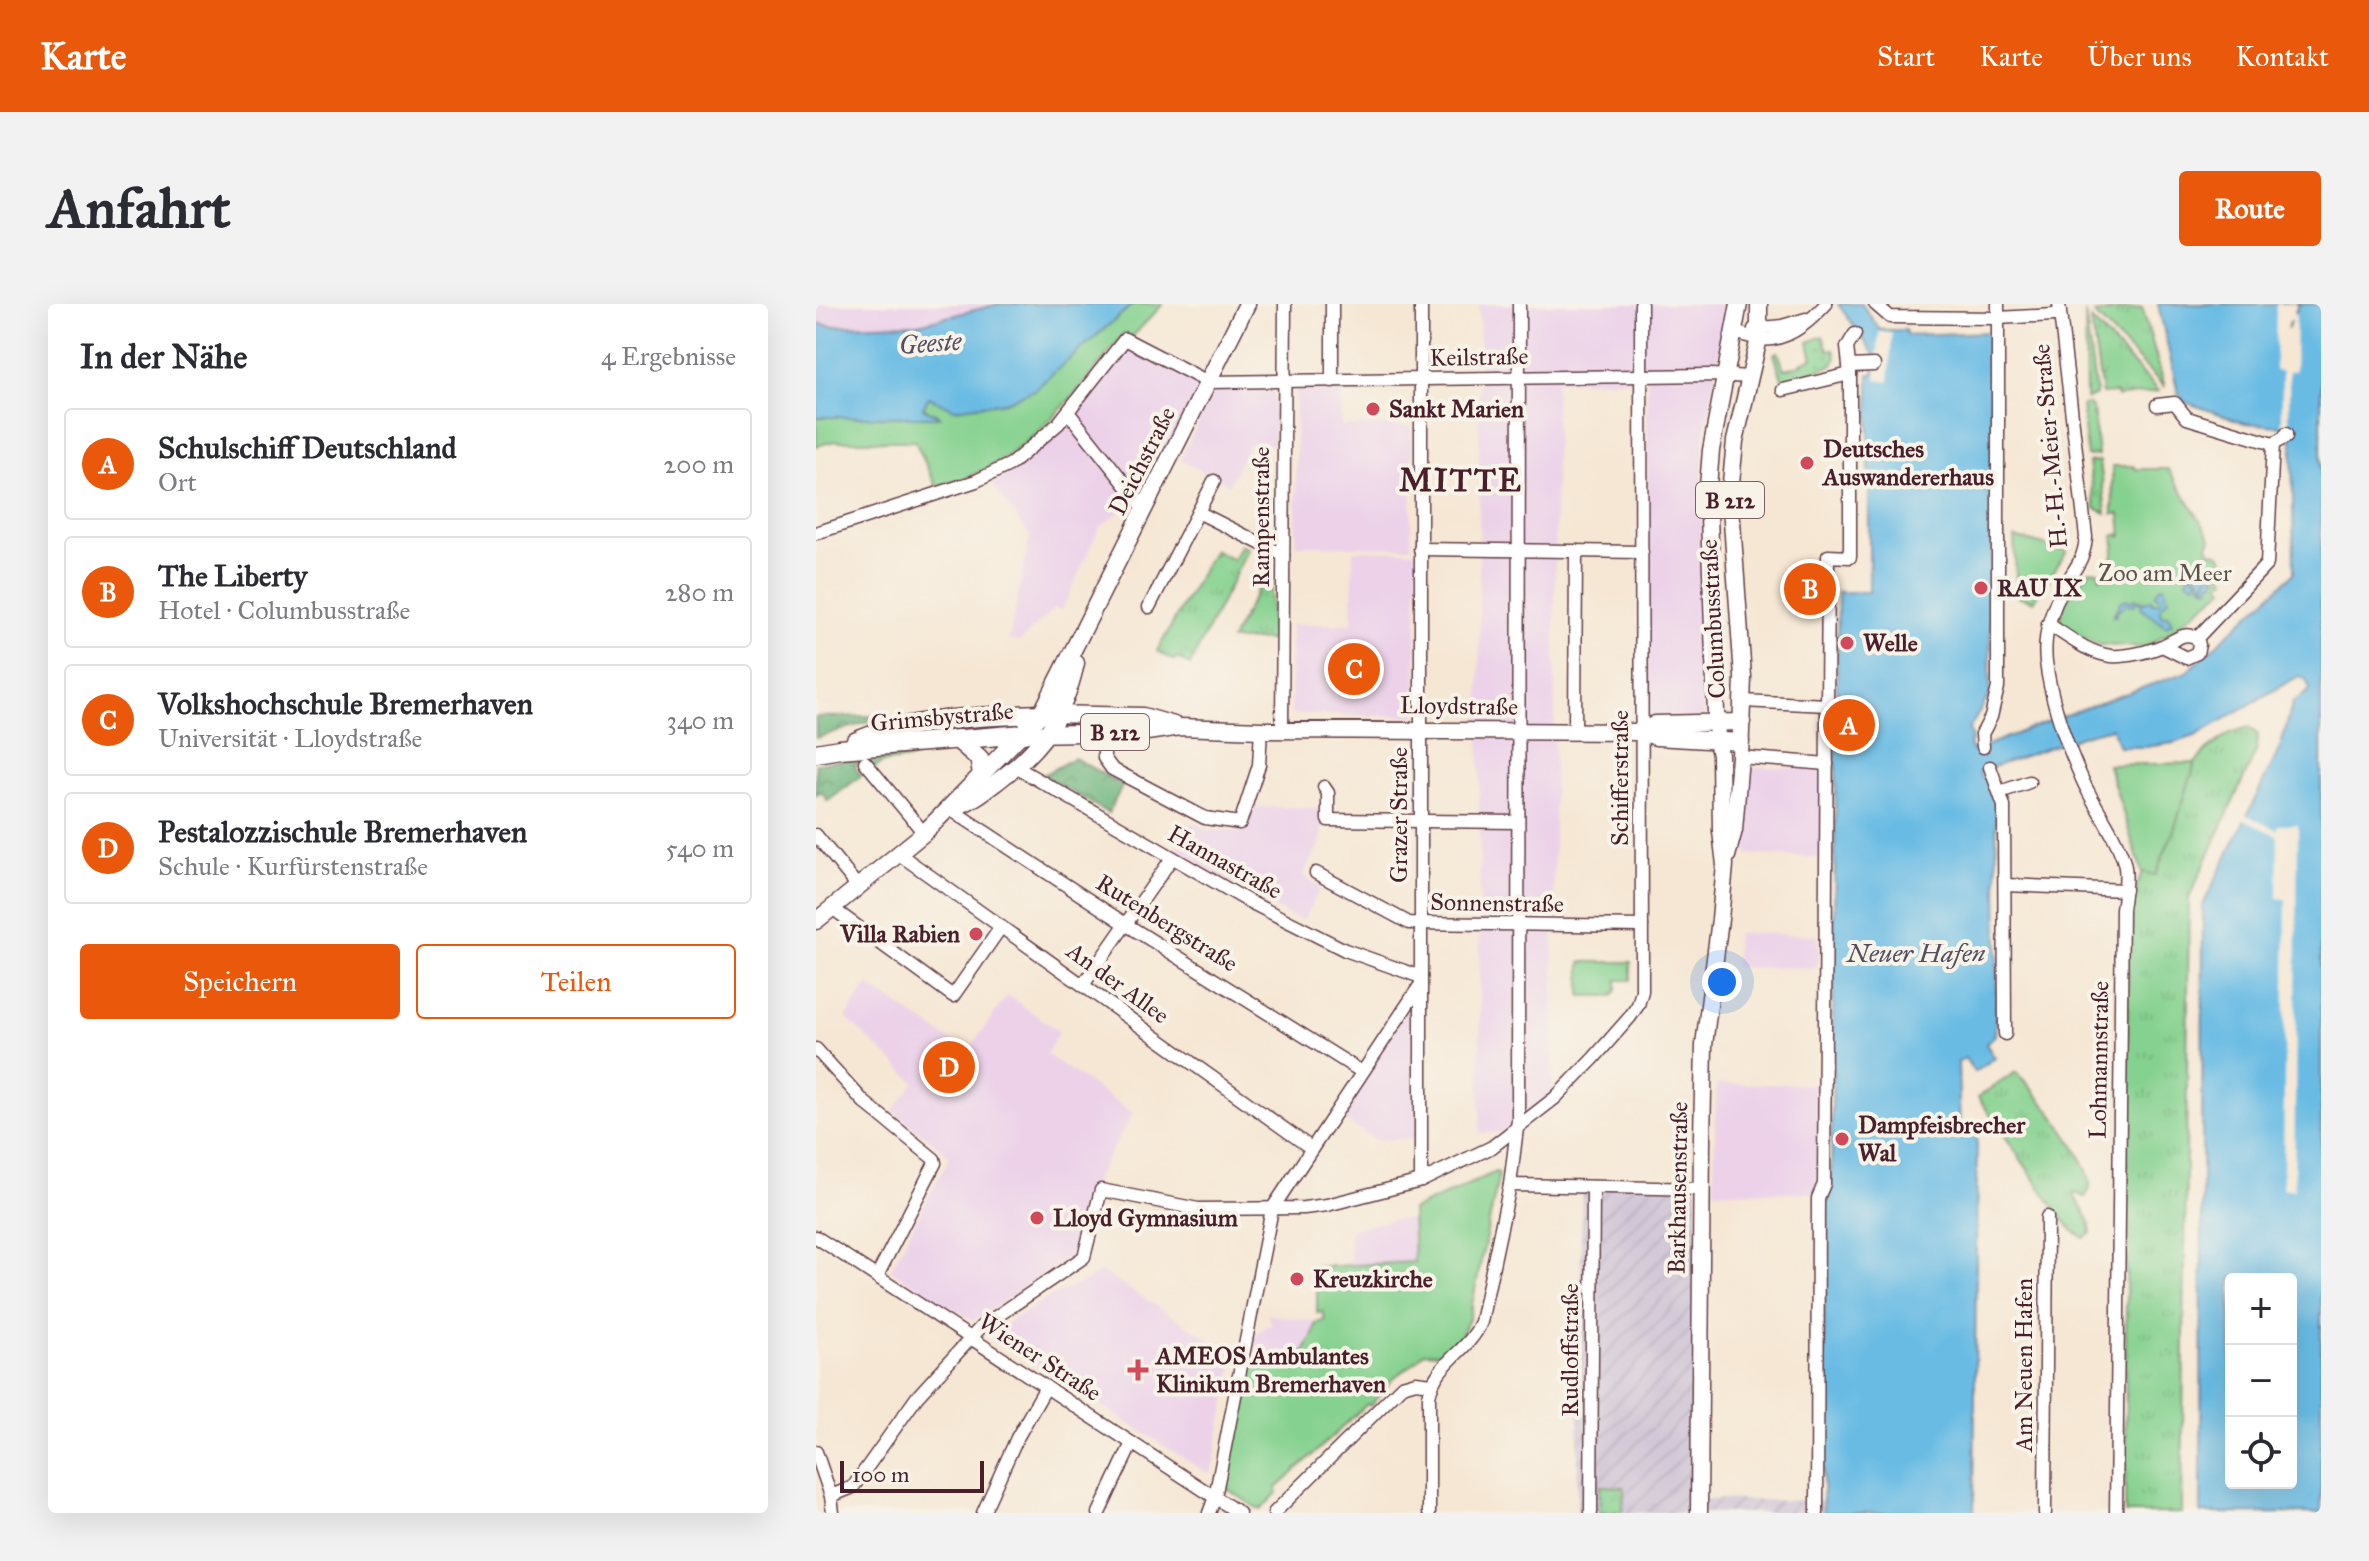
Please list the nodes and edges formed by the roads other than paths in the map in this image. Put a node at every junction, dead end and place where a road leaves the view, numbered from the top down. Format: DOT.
graph roads {
  1 [pos="1247,304"];
  2 [pos="1285,304"];
  3 [pos="1332,304"];
  4 [pos="1421,304"];
  5 [pos="1519,304"];
  6 [pos="1641,304"];
  7 [pos="1739,304"];
  8 [pos="1759,304"];
  9 [pos="1826,304"];
  10 [pos="1998,304"];
  11 [pos="1871,306"];
  12 [pos="2054,315"];
  13 [pos="1998,318"];
  14 [pos="1734,332"];
  15 [pos="1759,333"];
  16 [pos="1855,334"];
  17 [pos="1874,365"];
  18 [pos="1850,370"];
  19 [pos="1725,375"];
  20 [pos="1642,377"];
  21 [pos="1751,377"];
  22 [pos="1520,378"];
  23 [pos="1421,379"];
  24 [pos="1284,381"];
  25 [pos="1332,381"];
  26 [pos="1208,382"];
  27 [pos="1783,390"];
  28 [pos="2157,405"];
  29 [pos="1068,412"];
  30 [pos="2286,434"];
  31 [pos="2273,444"];
  32 [pos="1214,481"];
  33 [pos="1145,509"];
  34 [pos="1198,512"];
  35 [pos="816,533"];
  36 [pos="1420,549"];
  37 [pos="1519,550"];
  38 [pos="1576,551"];
  39 [pos="1642,552"];
  40 [pos="1283,555"];
  41 [pos="1149,607"];
  42 [pos="2048,624"];
  43 [pos="2197,638"];
  44 [pos="1079,639"];
  45 [pos="2162,646"];
  46 [pos="1742,701"];
  47 [pos="1827,705"];
  48 [pos="2008,706"];
  49 [pos="1041,714"];
  50 [pos="1060,714"];
  51 [pos="1991,717"];
  52 [pos="1742,722"];
  53 [pos="1716,723"];
  54 [pos="1103,724"];
  55 [pos="1420,729"];
  56 [pos="1261,730"];
  57 [pos="1282,730"];
  58 [pos="1518,731"];
  59 [pos="1575,732"];
  60 [pos="1642,732"];
  61 [pos="1048,733"];
  62 [pos="1024,734"];
  63 [pos="957,739"];
  64 [pos="1717,741"];
  65 [pos="1983,747"];
  66 [pos="840,749"];
  67 [pos="1741,750"];
  68 [pos="816,753"];
  69 [pos="865,762"];
  70 [pos="1827,764"];
  71 [pos="1016,767"];
  72 [pos="1990,767"];
  73 [pos="982,773"];
  74 [pos="2029,782"];
  75 [pos="1324,787"];
  76 [pos="2000,792"];
  77 [pos="950,809"];
  78 [pos="1421,821"];
  79 [pos="1518,822"];
  80 [pos="924,833"];
  81 [pos="816,835"];
  82 [pos="899,854"];
  83 [pos="1172,858"];
  84 [pos="1725,865"];
  85 [pos="1316,873"];
  86 [pos="2005,885"];
  87 [pos="859,888"];
  88 [pos="2125,890"];
  89 [pos="832,908"];
  90 [pos="816,921"];
  91 [pos="1421,924"];
  92 [pos="1127,925"];
  93 [pos="1518,925"];
  94 [pos="1642,926"];
  95 [pos="1001,927"];
  96 [pos="1421,980"];
  97 [pos="1083,985"];
  98 [pos="2005,1034"];
  99 [pos="816,1049"];
  100 [pos="1362,1072"];
  101 [pos="1517,1127"];
  102 [pos="1311,1148"];
  103 [pos="1421,1181"];
  104 [pos="1510,1185"];
  105 [pos="1593,1187"];
  106 [pos="1702,1189"];
  107 [pos="1272,1209"];
  108 [pos="2047,1217"];
  109 [pos="816,1237"];
  110 [pos="877,1276"];
  111 [pos="970,1338"];
  112 [pos="1432,1384"];
  113 [pos="1046,1387"];
  114 [pos="1132,1443"];
  115 [pos="816,1452"];
  116 [pos="831,1496"];
  117 [pos="1215,1497"];
  118 [pos="833,1513"];
  119 [pos="983,1513"];
  120 [pos="1099,1513"];
  121 [pos="1209,1513"];
  122 [pos="1239,1513"];
  123 [pos="1274,1513"];
  124 [pos="1429,1513"];
  125 [pos="1591,1513"];
  126 [pos="1699,1513"];
  127 [pos="1817,1513"];
  128 [pos="2045,1513"];
  129 [pos="2116,1513"];
  1 -- 26 [label="main road, Deichstraße"];
  2 -- 24 [label="street, Rampenstraße"];
  3 -- 25 [label="street"];
  4 -- 23 [label="street, Grazer Straße"];
  5 -- 22 [label="street"];
  6 -- 20 [label="street, Schifferstraße"];
  7 -- 14 [label="main road, Columbusstraße / B 212"];
  8 -- 15 [label="main road, Columbusstraße / B 212"];
  9 -- 15 [label="street"];
  10 -- 13 [label="street"];
  11 -- 13 [label="street"];
  12 -- 13 [label="street"];
  12 -- 42 [label="street, H.-H.-Meier-Straße"];
  13 -- 51 [label="street"];
  14 -- 15 [label="street"];
  14 -- 19 [label="main road, Columbusstraße / B 212"];
  15 -- 21 [label="main road, Columbusstraße / B 212"];
  16 -- 18 [label="street"];
  17 -- 18 [label="street"];
  18 -- 27 [label="street"];
  18 -- 47 [label="street"];
  19 -- 20 [label="street, Keilstraße"];
  19 -- 21 [label="street, Keilstraße"];
  19 -- 53 [label="main road, Columbusstraße / B 212"];
  20 -- 22 [label="street, Keilstraße"];
  20 -- 39 [label="street, Schifferstraße"];
  21 -- 46 [label="main road, Columbusstraße / B 212"];
  22 -- 23 [label="street, Keilstraße"];
  22 -- 37 [label="street"];
  23 -- 25 [label="street, Keilstraße"];
  23 -- 36 [label="street, Grazer Straße"];
  24 -- 25 [label="street, Keilstraße"];
  24 -- 26 [label="street, Keilstraße"];
  24 -- 40 [label="street, Rampenstraße"];
  26 -- 29 [label="street"];
  26 -- 33 [label="main road, Deichstraße"];
  28 -- 31 [label="street"];
  29 -- 33 [label="street"];
  29 -- 35 [label="street"];
  30 -- 31 [label="street"];
  31 -- 43 [label="street"];
  32 -- 34 [label="street"];
  33 -- 44 [label="main road, Deichstraße"];
  34 -- 40 [label="street"];
  34 -- 41 [label="street"];
  36 -- 37 [label="street"];
  36 -- 55 [label="street, Grazer Straße"];
  37 -- 38 [label="street"];
  37 -- 58 [label="street"];
  38 -- 39 [label="street"];
  38 -- 59 [label="street"];
  39 -- 60 [label="street, Schifferstraße"];
  40 -- 57 [label="street, Rampenstraße"];
  42 -- 45 [label="street"];
  42 -- 88 [label="street, Lohmannstraße"];
  43 -- 45 [label="street"];
  43 -- 45 [label="street"];
  44 -- 49 [label="main road, Deichstraße"];
  44 -- 50 [label="main road, Deichstraße"];
  46 -- 47 [label="street"];
  46 -- 52 [label="main road, Columbusstraße / B 212"];
  47 -- 70 [label="street"];
  48 -- 51 [label="street"];
  49 -- 50 [label="main road, B 212"];
  49 -- 62 [label="main road, Deichstraße"];
  49 -- 66 [label="highway, Grimsbystraße"];
  50 -- 54 [label="main road, B 212"];
  50 -- 61 [label="main road, Deichstraße"];
  51 -- 65 [label="street"];
  52 -- 53 [label="main road, Lloydstraße / B 212"];
  52 -- 67 [label="main road, Columbusstraße / B 212"];
  53 -- 60 [label="main road, Lloydstraße / B 212"];
  53 -- 64 [label="main road, Columbusstraße / B 212"];
  54 -- 56 [label="main road, Lloydstraße / B 212"];
  54 -- 56 [label="street"];
  54 -- 61 [label="main road, Lloydstraße / B 212"];
  55 -- 57 [label="main road, Lloydstraße / B 212"];
  55 -- 58 [label="main road, Lloydstraße / B 212"];
  55 -- 78 [label="street, Grazer Straße"];
  56 -- 57 [label="main road, Lloydstraße / B 212"];
  58 -- 59 [label="main road, Lloydstraße / B 212"];
  58 -- 79 [label="street"];
  59 -- 60 [label="main road, Lloydstraße / B 212"];
  60 -- 64 [label="main road, Lloydstraße / B 212"];
  60 -- 94 [label="street, Schifferstraße"];
  61 -- 62 [label="main road, Grimsbystraße / B 212"];
  61 -- 71 [label="main road, Deichstraße"];
  62 -- 63 [label="highway, Grimsbystraße"];
  62 -- 73 [label="main road, Deichstraße"];
  63 -- 66 [label="highway, Grimsbystraße"];
  63 -- 73 [label="highway"];
  64 -- 67 [label="main road, Lloydstraße / B 212"];
  64 -- 84 [label="main road, Barkhausenstraße"];
  66 -- 68 [label="highway, Grimsbystraße"];
  67 -- 70 [label="street"];
  67 -- 84 [label="main road, Barkhausenstraße"];
  69 -- 80 [label="street"];
  70 -- 127 [label="street"];
  71 -- 77 [label="main road, Deichstraße"];
  71 -- 83 [label="street, Hannastraße"];
  72 -- 76 [label="street"];
  73 -- 77 [label="main road, Deichstraße"];
  74 -- 76 [label="street"];
  75 -- 78 [label="street"];
  76 -- 86 [label="street"];
  77 -- 80 [label="main road"];
  77 -- 92 [label="street, Rutenbergstraße"];
  78 -- 79 [label="street"];
  78 -- 91 [label="street, Grazer Straße"];
  79 -- 93 [label="street"];
  80 -- 82 [label="main road"];
  81 -- 87 [label="street"];
  82 -- 87 [label="main road"];
  82 -- 95 [label="street, An der Allee"];
  83 -- 92 [label="street"];
  83 -- 96 [label="street, Hannastraße"];
  84 -- 106 [label="main road, Barkhausenstraße"];
  85 -- 91 [label="street, Sonnenstraße"];
  86 -- 88 [label="street"];
  86 -- 98 [label="street"];
  87 -- 89 [label="main road"];
  88 -- 129 [label="street, Lohmannstraße"];
  89 -- 90 [label="main road"];
  89 -- 95 [label="street"];
  91 -- 93 [label="street, Sonnenstraße"];
  91 -- 96 [label="street, Grazer Straße"];
  92 -- 97 [label="street"];
  92 -- 100 [label="street, Rutenbergstraße"];
  93 -- 94 [label="street, Sonnenstraße"];
  93 -- 101 [label="street"];
  94 -- 101 [label="street, Schifferstraße"];
  95 -- 97 [label="street, An der Allee"];
  96 -- 100 [label="street"];
  96 -- 103 [label="street, Grazer Straße"];
  97 -- 102 [label="street, An der Allee"];
  99 -- 110 [label="street"];
  100 -- 102 [label="street"];
  101 -- 103 [label="street, Schifferstraße"];
  101 -- 104 [label="street"];
  102 -- 107 [label="street"];
  103 -- 107 [label="street, Schifferstraße"];
  104 -- 105 [label="street"];
  104 -- 112 [label="street"];
  105 -- 106 [label="street"];
  105 -- 125 [label="street, Rudloffstraße"];
  106 -- 126 [label="main road, Barkhausenstraße"];
  107 -- 111 [label="street, Schifferstraße"];
  107 -- 117 [label="street"];
  108 -- 128 [label="street, Am Neuen Hafen"];
  109 -- 110 [label="street, Wiener Straße"];
  110 -- 111 [label="street, Wiener Straße"];
  111 -- 113 [label="street, Wiener Straße"];
  111 -- 116 [label="street"];
  112 -- 123 [label="street"];
  112 -- 124 [label="street"];
  113 -- 114 [label="street, Wiener Straße"];
  113 -- 119 [label="street"];
  114 -- 117 [label="street, Wiener Straße"];
  114 -- 120 [label="street"];
  115 -- 116 [label="street"];
  116 -- 118 [label="street"];
  117 -- 121 [label="street"];
  117 -- 122 [label="street, Wiener Straße"];
}
